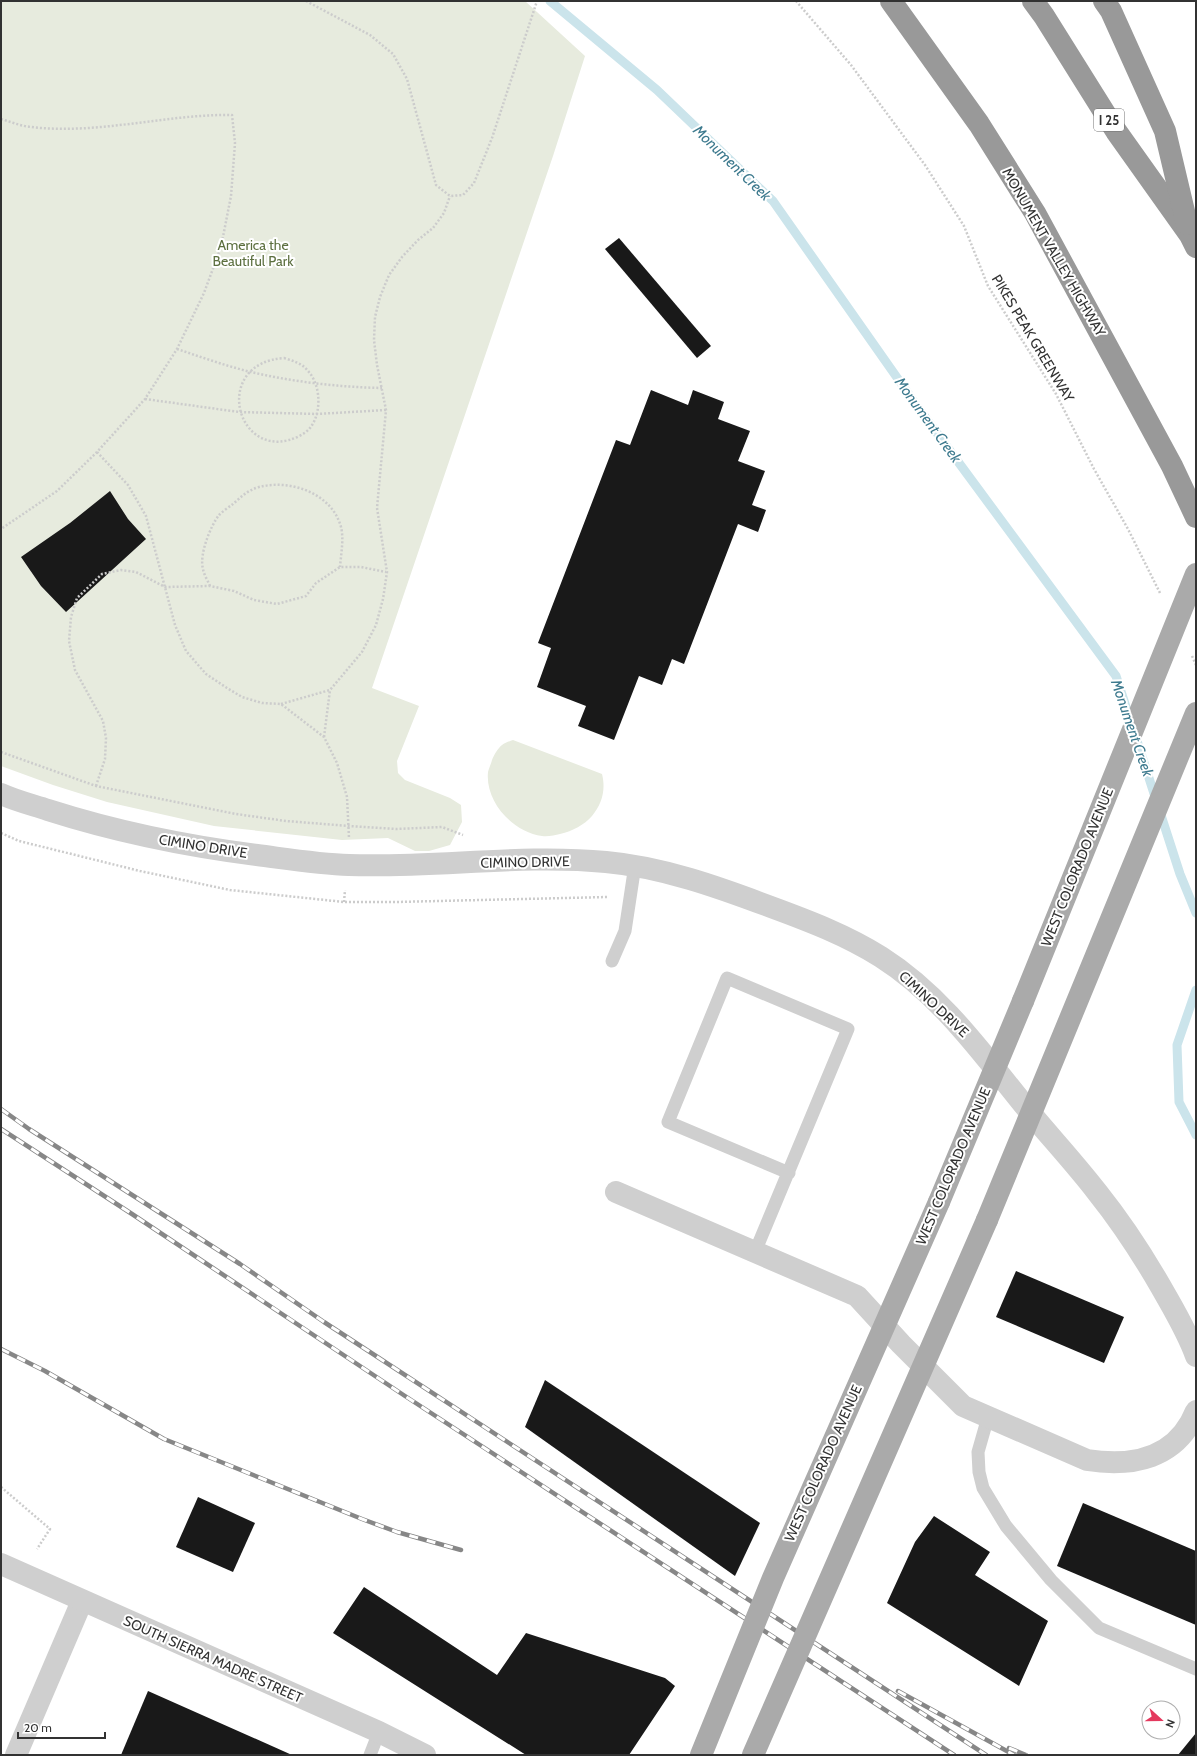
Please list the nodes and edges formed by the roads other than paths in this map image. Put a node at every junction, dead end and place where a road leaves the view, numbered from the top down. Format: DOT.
graph roads {
  1 [pos="877,1"];
  2 [pos="891,1"];
  3 [pos="1033,1"];
  4 [pos="1104,1"];
  5 [pos="930,54"];
  6 [pos="1193,241"];
  7 [pos="1196,517"];
  8 [pos="1196,574"];
  9 [pos="1196,713"];
  10 [pos="1,794"];
  11 [pos="635,865"];
  12 [pos="612,962"];
  13 [pos="995,1067"];
  14 [pos="1031,1114"];
  15 [pos="788,1172"];
  16 [pos="616,1192"];
  17 [pos="755,1252"];
  18 [pos="1196,1356"];
  19 [pos="1196,1412"];
  20 [pos="988,1417"];
  21 [pos="1,1564"];
  22 [pos="82,1601"];
  23 [pos="1196,1669"];
  24 [pos="379,1732"];
  25 [pos="16,1755"];
  26 [pos="370,1755"];
  27 [pos="425,1755"];
  28 [pos="701,1755"];
  29 [pos="753,1755"];
  1 -- 5 [label="highway"];
  2 -- 5 [label="highway, MONUMENT VALLEY HIGHWAY"];
  3 -- 6 [label="highway, I 25"];
  4 -- 6 [label="highway"];
  5 -- 7 [label="highway, MONUMENT VALLEY HIGHWAY"];
  8 -- 13 [label="main road, WEST COLORADO AVENUE, bridge"];
  9 -- 14 [label="main road"];
  10 -- 11 [label="street, CIMINO DRIVE"];
  11 -- 12 [label="lane"];
  11 -- 13 [label="street, CIMINO DRIVE"];
  13 -- 14 [label="street, CIMINO DRIVE"];
  13 -- 28 [label="main road, WEST COLORADO AVENUE, bridge"];
  14 -- 18 [label="street, CIMINO DRIVE"];
  14 -- 29 [label="main road, bridge"];
  15 -- 15 [label="lane"];
  15 -- 17 [label="lane"];
  16 -- 17 [label="street"];
  17 -- 20 [label="street"];
  19 -- 20 [label="street"];
  20 -- 23 [label="lane"];
  21 -- 22 [label="street, SOUTH SIERRA MADRE STREET"];
  22 -- 24 [label="street, SOUTH SIERRA MADRE STREET"];
  22 -- 25 [label="street"];
  24 -- 26 [label="lane"];
  24 -- 27 [label="street, SOUTH SIERRA MADRE STREET"];
}
